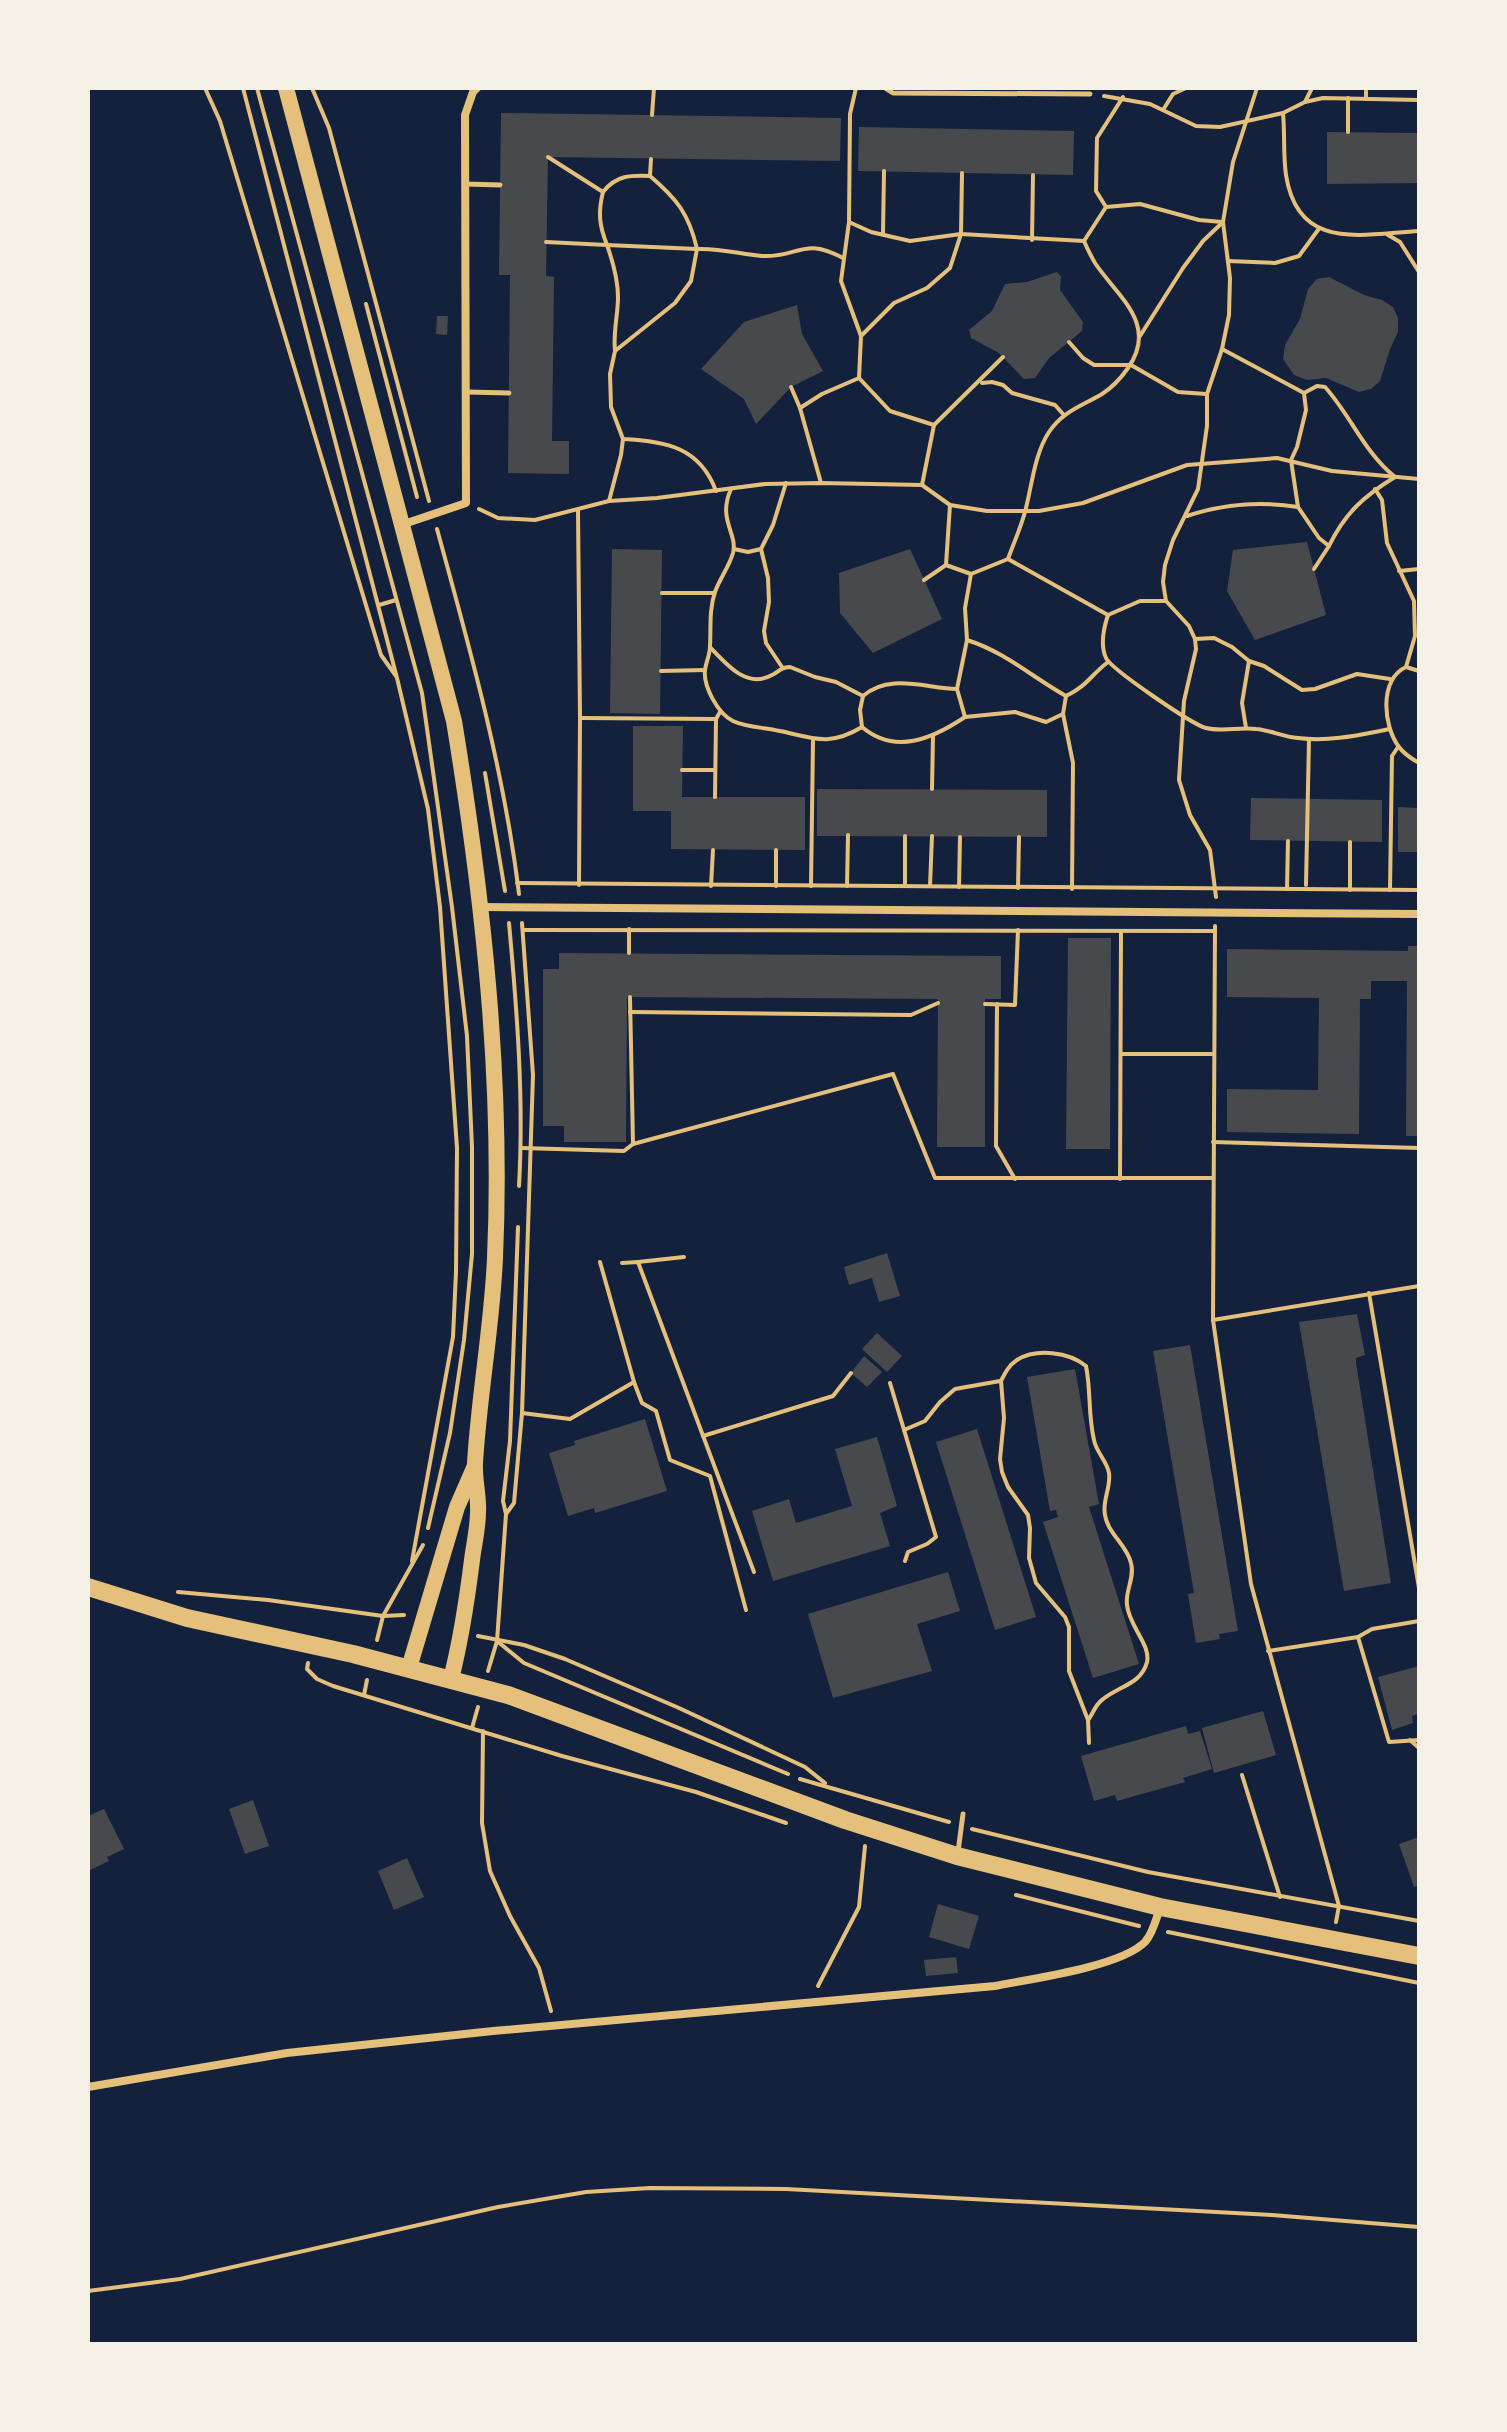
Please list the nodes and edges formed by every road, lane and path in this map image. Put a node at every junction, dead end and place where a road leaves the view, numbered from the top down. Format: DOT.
graph roads {
  1 [pos="205,88"];
  2 [pos="243,88"];
  3 [pos="257,88"];
  4 [pos="286,88"];
  5 [pos="477,88"];
  6 [pos="654,88"];
  7 [pos="856,88"];
  8 [pos="885,88"];
  9 [pos="1186,88"];
  10 [pos="1257,88"];
  11 [pos="1312,88"];
  12 [pos="1366,91"];
  13 [pos="1090,94"];
  14 [pos="1123,97"];
  15 [pos="1348,98"];
  16 [pos="1366,99"];
  17 [pos="1419,100"];
  18 [pos="1305,102"];
  19 [pos="1163,110"];
  20 [pos="1283,113"];
  21 [pos="652,115"];
  22 [pos="1244,124"];
  23 [pos="1348,132"];
  24 [pos="548,157"];
  25 [pos="651,159"];
  26 [pos="884,171"];
  27 [pos="962,173"];
  28 [pos="1033,175"];
  29 [pos="650,176"];
  30 [pos="465,184"];
  31 [pos="500,185"];
  32 [pos="603,192"];
  33 [pos="1106,207"];
  34 [pos="849,222"];
  35 [pos="1223,222"];
  36 [pos="1318,230"];
  37 [pos="1419,231"];
  38 [pos="883,234"];
  39 [pos="961,234"];
  40 [pos="1386,234"];
  41 [pos="1032,240"];
  42 [pos="1084,241"];
  43 [pos="546,242"];
  44 [pos="607,245"];
  45 [pos="697,249"];
  46 [pos="843,258"];
  47 [pos="1228,261"];
  48 [pos="1419,272"];
  49 [pos="861,336"];
  50 [pos="1138,338"];
  51 [pos="1069,342"];
  52 [pos="1222,349"];
  53 [pos="615,351"];
  54 [pos="1003,357"];
  55 [pos="1131,365"];
  56 [pos="859,378"];
  57 [pos="1326,378"];
  58 [pos="979,383"];
  59 [pos="791,387"];
  60 [pos="1325,387"];
  61 [pos="466,392"];
  62 [pos="509,393"];
  63 [pos="1304,393"];
  64 [pos="1207,394"];
  65 [pos="800,408"];
  66 [pos="1063,414"];
  67 [pos="934,425"];
  68 [pos="623,439"];
  69 [pos="1291,460"];
  70 [pos="1202,464"];
  71 [pos="1395,477"];
  72 [pos="1419,479"];
  73 [pos="786,483"];
  74 [pos="821,483"];
  75 [pos="922,485"];
  76 [pos="731,489"];
  77 [pos="1375,489"];
  78 [pos="716,491"];
  79 [pos="609,501"];
  80 [pos="466,503"];
  81 [pos="950,505"];
  82 [pos="1298,507"];
  83 [pos="578,510"];
  84 [pos="1025,510"];
  85 [pos="1187,516"];
  86 [pos="404,524"];
  87 [pos="1329,546"];
  88 [pos="734,549"];
  89 [pos="761,549"];
  90 [pos="1008,559"];
  91 [pos="946,565"];
  92 [pos="1314,569"];
  93 [pos="1419,569"];
  94 [pos="1399,571"];
  95 [pos="971,574"];
  96 [pos="924,580"];
  97 [pos="662,593"];
  98 [pos="714,593"];
  99 [pos="1166,601"];
  100 [pos="1108,615"];
  101 [pos="1195,639"];
  102 [pos="967,640"];
  103 [pos="710,647"];
  104 [pos="1249,661"];
  105 [pos="1108,662"];
  106 [pos="782,667"];
  107 [pos="1406,667"];
  108 [pos="705,670"];
  109 [pos="661,671"];
  110 [pos="1419,671"];
  111 [pos="397,678"];
  112 [pos="1390,679"];
  113 [pos="957,689"];
  114 [pos="863,696"];
  115 [pos="1066,696"];
  116 [pos="720,712"];
  117 [pos="1184,713"];
  118 [pos="1063,714"];
  119 [pos="965,717"];
  120 [pos="580,718"];
  121 [pos="716,719"];
  122 [pos="862,727"];
  123 [pos="1246,728"];
  124 [pos="1390,729"];
  125 [pos="933,735"];
  126 [pos="1309,739"];
  127 [pos="813,740"];
  128 [pos="1398,747"];
  129 [pos="1419,763"];
  130 [pos="682,770"];
  131 [pos="715,770"];
  132 [pos="932,789"];
  133 [pos="715,797"];
  134 [pos="848,835"];
  135 [pos="905,836"];
  136 [pos="932,836"];
  137 [pos="960,837"];
  138 [pos="1019,837"];
  139 [pos="1288,841"];
  140 [pos="1350,842"];
  141 [pos="713,850"];
  142 [pos="776,850"];
  143 [pos="517,883"];
  144 [pos="579,885"];
  145 [pos="1306,885"];
  146 [pos="711,886"];
  147 [pos="776,886"];
  148 [pos="811,886"];
  149 [pos="847,886"];
  150 [pos="905,886"];
  151 [pos="930,886"];
  152 [pos="959,887"];
  153 [pos="1018,888"];
  154 [pos="1216,888"];
  155 [pos="1072,889"];
  156 [pos="1287,889"];
  157 [pos="1350,890"];
  158 [pos="1390,890"];
  159 [pos="1419,890"];
  160 [pos="480,907"];
  161 [pos="1215,913"];
  162 [pos="1419,914"];
  163 [pos="629,929"];
  164 [pos="523,930"];
  165 [pos="1018,930"];
  166 [pos="1121,931"];
  167 [pos="1215,931"];
  168 [pos="629,953"];
  169 [pos="630,997"];
  170 [pos="938,1003"];
  171 [pos="985,1004"];
  172 [pos="997,1004"];
  173 [pos="630,1012"];
  174 [pos="1121,1054"];
  175 [pos="1212,1054"];
  176 [pos="1213,1142"];
  177 [pos="633,1144"];
  178 [pos="522,1148"];
  179 [pos="1419,1148"];
  180 [pos="1213,1178"];
  181 [pos="1015,1179"];
  182 [pos="1120,1179"];
  183 [pos="684,1257"];
  184 [pos="600,1262"];
  185 [pos="638,1262"];
  186 [pos="622,1263"];
  187 [pos="1419,1286"];
  188 [pos="1369,1293"];
  189 [pos="1213,1320"];
  190 [pos="851,1373"];
  191 [pos="1001,1381"];
  192 [pos="634,1382"];
  193 [pos="890,1383"];
  194 [pos="522,1413"];
  195 [pos="904,1430"];
  196 [pos="703,1436"];
  197 [pos="475,1466"];
  198 [pos="499,1513"];
  199 [pos="427,1530"];
  200 [pos="424,1544"];
  201 [pos="905,1561"];
  202 [pos="411,1564"];
  203 [pos="493,1567"];
  204 [pos="502,1567"];
  205 [pos="754,1572"];
  206 [pos="88,1587"];
  207 [pos="1419,1588"];
  208 [pos="216,1596"];
  209 [pos="746,1610"];
  210 [pos="1419,1621"];
  211 [pos="1358,1637"];
  212 [pos="497,1641"];
  213 [pos="312,1645"];
  214 [pos="1268,1651"];
  215 [pos="409,1668"];
  216 [pos="451,1679"];
  217 [pos="1088,1720"];
  218 [pos="496,1727"];
  219 [pos="483,1731"];
  220 [pos="494,1734"];
  221 [pos="1410,1740"];
  222 [pos="1419,1740"];
  223 [pos="1089,1743"];
  224 [pos="1419,1748"];
  225 [pos="564,1750"];
  226 [pos="562,1756"];
  227 [pos="1242,1775"];
  228 [pos="826,1785"];
  229 [pos="963,1814"];
  230 [pos="793,1825"];
  231 [pos="962,1826"];
  232 [pos="875,1831"];
  233 [pos="863,1849"];
  234 [pos="877,1854"];
  235 [pos="957,1856"];
  236 [pos="1011,1893"];
  237 [pos="1280,1897"];
  238 [pos="1339,1906"];
  239 [pos="1160,1907"];
  240 [pos="1417,1921"];
  241 [pos="1153,1929"];
  242 [pos="1419,1956"];
  243 [pos="1419,1983"];
  244 [pos="804,2003"];
  245 [pos="553,2025"];
  246 [pos="88,2087"];
  247 [pos="1419,2227"];
  248 [pos="88,2291"];
  1 -- 111 [label="path"];
  2 -- 111 [label="path"];
  3 -- 199 [label="path"];
  4 -- 86 [label="main road"];
  5 -- 30 [label="street"];
  6 -- 21 [label="path"];
  7 -- 34 [label="path"];
  8 -- 13 [label="lane"];
  9 -- 19 [label="path"];
  10 -- 22 [label="path"];
  11 -- 18 [label="path"];
  12 -- 16 [label="path"];
  13 -- 14 [label="path"];
  14 -- 19 [label="path"];
  14 -- 33 [label="path"];
  15 -- 16 [label="path"];
  15 -- 18 [label="path"];
  15 -- 23 [label="path"];
  16 -- 17 [label="path"];
  18 -- 20 [label="path"];
  19 -- 22 [label="path"];
  20 -- 22 [label="path"];
  20 -- 36 [label="path"];
  22 -- 35 [label="path"];
  24 -- 32 [label="path"];
  25 -- 29 [label="path"];
  26 -- 38 [label="path"];
  27 -- 39 [label="path"];
  28 -- 41 [label="path"];
  29 -- 32 [label="path"];
  29 -- 45 [label="path"];
  30 -- 31 [label="lane"];
  30 -- 61 [label="street"];
  32 -- 44 [label="path"];
  33 -- 35 [label="path"];
  33 -- 42 [label="path"];
  34 -- 38 [label="path"];
  34 -- 46 [label="path"];
  35 -- 47 [label="path"];
  35 -- 50 [label="path"];
  36 -- 40 [label="path"];
  36 -- 47 [label="path"];
  37 -- 40 [label="path"];
  38 -- 39 [label="path"];
  39 -- 41 [label="path"];
  39 -- 49 [label="path"];
  40 -- 48 [label="path"];
  41 -- 42 [label="path"];
  42 -- 50 [label="path"];
  43 -- 44 [label="path"];
  44 -- 45 [label="path"];
  44 -- 53 [label="path"];
  45 -- 46 [label="path"];
  45 -- 53 [label="path"];
  46 -- 49 [label="path"];
  47 -- 52 [label="path"];
  49 -- 56 [label="path"];
  50 -- 55 [label="path"];
  51 -- 55 [label="path"];
  52 -- 63 [label="path"];
  52 -- 64 [label="path"];
  53 -- 68 [label="path"];
  54 -- 58 [label="path"];
  55 -- 64 [label="path"];
  55 -- 66 [label="path"];
  56 -- 65 [label="path"];
  56 -- 67 [label="path"];
  57 -- 60 [label="path"];
  58 -- 66 [label="path"];
  58 -- 67 [label="path"];
  59 -- 65 [label="path"];
  60 -- 63 [label="path"];
  60 -- 71 [label="path"];
  61 -- 62 [label="lane"];
  61 -- 80 [label="street"];
  63 -- 69 [label="path"];
  64 -- 70 [label="path"];
  65 -- 74 [label="path"];
  66 -- 84 [label="path"];
  67 -- 75 [label="path"];
  68 -- 78 [label="path"];
  68 -- 79 [label="path"];
  69 -- 70 [label="path"];
  69 -- 71 [label="path"];
  69 -- 82 [label="path"];
  70 -- 84 [label="path"];
  70 -- 85 [label="path"];
  71 -- 72 [label="path"];
  71 -- 77 [label="path"];
  73 -- 74 [label="path"];
  73 -- 76 [label="path"];
  73 -- 89 [label="path"];
  74 -- 75 [label="path"];
  75 -- 81 [label="path"];
  76 -- 78 [label="path"];
  76 -- 88 [label="path"];
  77 -- 87 [label="path"];
  77 -- 94 [label="path"];
  78 -- 79 [label="path"];
  79 -- 83 [label="path"];
  80 -- 83 [label="path"];
  80 -- 86 [label="street"];
  81 -- 84 [label="path"];
  81 -- 91 [label="path"];
  82 -- 85 [label="path"];
  82 -- 87 [label="path"];
  83 -- 120 [label="path"];
  84 -- 90 [label="path"];
  85 -- 99 [label="path"];
  86 -- 160 [label="main road"];
  87 -- 92 [label="path"];
  88 -- 89 [label="path"];
  88 -- 98 [label="path"];
  89 -- 106 [label="path"];
  90 -- 95 [label="path"];
  90 -- 100 [label="path"];
  91 -- 95 [label="path"];
  91 -- 96 [label="path"];
  93 -- 94 [label="path"];
  94 -- 107 [label="path"];
  95 -- 102 [label="path"];
  97 -- 98 [label="path"];
  98 -- 103 [label="path"];
  99 -- 100 [label="path"];
  99 -- 101 [label="path"];
  100 -- 105 [label="path"];
  101 -- 104 [label="path"];
  101 -- 117 [label="path"];
  102 -- 113 [label="path"];
  102 -- 115 [label="path"];
  103 -- 106 [label="path"];
  103 -- 108 [label="path"];
  104 -- 112 [label="path"];
  104 -- 123 [label="path"];
  105 -- 115 [label="path"];
  105 -- 117 [label="path"];
  106 -- 114 [label="path"];
  107 -- 110 [label="path"];
  107 -- 112 [label="path"];
  108 -- 109 [label="path"];
  108 -- 116 [label="path"];
  111 -- 202 [label="path"];
  112 -- 124 [label="path"];
  113 -- 114 [label="path"];
  113 -- 119 [label="path"];
  114 -- 122 [label="path"];
  115 -- 118 [label="path"];
  116 -- 121 [label="path"];
  116 -- 127 [label="path"];
  117 -- 123 [label="path"];
  117 -- 154 [label="path"];
  118 -- 119 [label="path"];
  118 -- 155 [label="path"];
  119 -- 125 [label="path"];
  120 -- 121 [label="path"];
  120 -- 144 [label="path"];
  121 -- 131 [label="path"];
  122 -- 125 [label="path"];
  122 -- 127 [label="path"];
  123 -- 126 [label="path"];
  124 -- 126 [label="path"];
  124 -- 128 [label="path"];
  125 -- 132 [label="path"];
  126 -- 145 [label="path"];
  127 -- 148 [label="path"];
  128 -- 129 [label="path"];
  128 -- 158 [label="path"];
  130 -- 131 [label="path"];
  131 -- 133 [label="path"];
  134 -- 149 [label="path"];
  135 -- 150 [label="path"];
  136 -- 151 [label="path"];
  137 -- 152 [label="path"];
  138 -- 153 [label="path"];
  139 -- 156 [label="path"];
  140 -- 157 [label="path"];
  141 -- 146 [label="path"];
  142 -- 147 [label="path"];
  143 -- 144 [label="path"];
  144 -- 146 [label="path"];
  146 -- 147 [label="path"];
  147 -- 148 [label="path"];
  148 -- 149 [label="path"];
  149 -- 150 [label="path"];
  150 -- 151 [label="path"];
  151 -- 152 [label="path"];
  152 -- 153 [label="path"];
  153 -- 155 [label="path"];
  154 -- 155 [label="path"];
  154 -- 156 [label="path"];
  154 -- 161 [label="path"];
  156 -- 157 [label="path"];
  157 -- 158 [label="path"];
  158 -- 159 [label="path"];
  160 -- 161 [label="street"];
  160 -- 197 [label="main road"];
  161 -- 162 [label="street"];
  161 -- 167 [label="path"];
  163 -- 164 [label="path"];
  163 -- 165 [label="path"];
  163 -- 168 [label="path"];
  165 -- 166 [label="path"];
  165 -- 172 [label="path"];
  166 -- 167 [label="path"];
  166 -- 174 [label="path"];
  167 -- 175 [label="path"];
  169 -- 173 [label="path"];
  170 -- 173 [label="path"];
  171 -- 172 [label="path"];
  172 -- 181 [label="path"];
  173 -- 177 [label="path"];
  174 -- 175 [label="path"];
  174 -- 182 [label="path"];
  175 -- 176 [label="path"];
  176 -- 179 [label="path"];
  176 -- 180 [label="path"];
  177 -- 178 [label="path"];
  177 -- 181 [label="path"];
  180 -- 182 [label="path"];
  180 -- 189 [label="path"];
  181 -- 182 [label="path"];
  183 -- 185 [label="path"];
  184 -- 192 [label="path"];
  185 -- 186 [label="path"];
  185 -- 196 [label="path"];
  187 -- 188 [label="path"];
  188 -- 189 [label="path"];
  188 -- 207 [label="path"];
  189 -- 214 [label="path"];
  190 -- 196 [label="path"];
  191 -- 195 [label="path"];
  191 -- 217 [label="path"];
  191 -- 217 [label="path"];
  192 -- 194 [label="path"];
  192 -- 209 [label="path"];
  193 -- 195 [label="path"];
  195 -- 201 [label="path"];
  196 -- 205 [label="path"];
  197 -- 215 [label="main road"];
  197 -- 216 [label="main road"];
  198 -- 204 [label="path"];
  200 -- 202 [label="path"];
  202 -- 208 [label="path"];
  203 -- 204 [label="path"];
  204 -- 212 [label="path"];
  206 -- 213 [label="main road"];
  210 -- 211 [label="path"];
  211 -- 214 [label="path"];
  211 -- 221 [label="path"];
  212 -- 228 [label="path"];
  212 -- 228 [label="path"];
  213 -- 215 [label="main road"];
  213 -- 219 [label="path"];
  214 -- 238 [label="path"];
  215 -- 216 [label="main road"];
  216 -- 232 [label="main road"];
  217 -- 223 [label="path"];
  218 -- 220 [label="path"];
  219 -- 220 [label="path"];
  219 -- 245 [label="path"];
  220 -- 226 [label="path"];
  221 -- 222 [label="path"];
  221 -- 224 [label="path"];
  225 -- 226 [label="path"];
  226 -- 230 [label="path"];
  227 -- 237 [label="path"];
  228 -- 231 [label="path"];
  229 -- 231 [label="lane"];
  231 -- 235 [label="lane"];
  231 -- 237 [label="path"];
  232 -- 233 [label="path"];
  232 -- 235 [label="main road"];
  233 -- 234 [label="path"];
  233 -- 244 [label="path"];
  235 -- 239 [label="main road"];
  236 -- 241 [label="path"];
  237 -- 238 [label="path"];
  238 -- 240 [label="path"];
  239 -- 241 [label="street"];
  239 -- 242 [label="main road"];
  241 -- 243 [label="path"];
  241 -- 244 [label="street"];
  244 -- 245 [label="street"];
  245 -- 246 [label="street"];
  247 -- 248 [label="path"];
}
